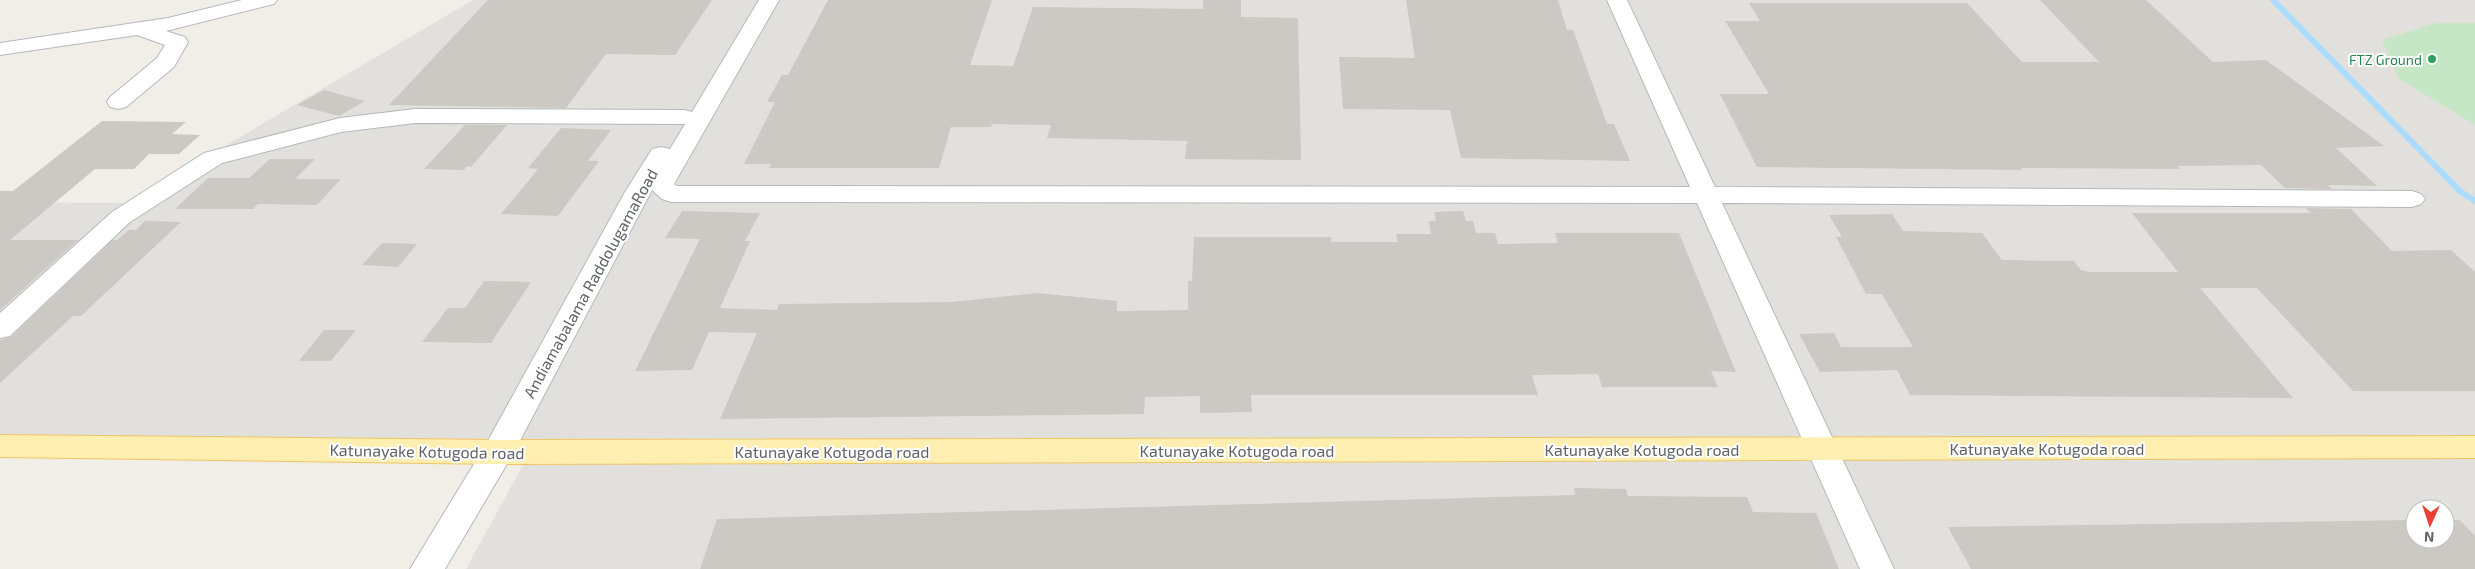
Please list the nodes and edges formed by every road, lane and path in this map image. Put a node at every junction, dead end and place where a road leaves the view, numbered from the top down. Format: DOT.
graph roads {
  1 [pos="267,0"];
  2 [pos="756,0"];
  3 [pos="769,0"];
  4 [pos="1618,0"];
  5 [pos="138,28"];
  6 [pos="0,48"];
  7 [pos="118,102"];
  8 [pos="684,116"];
  9 [pos="1708,195"];
  10 [pos="2412,199"];
  11 [pos="0,329"];
  12 [pos="0,446"];
  13 [pos="2475,447"];
  14 [pos="1824,449"];
  15 [pos="498,452"];
  16 [pos="427,569"];
  17 [pos="1877,569"];
  1 -- 5 [label="street"];
  2 -- 8 [label="street, Andiamabalama RaddolugamaRoad"];
  3 -- 9 [label="street"];
  4 -- 9 [label="street"];
  5 -- 6 [label="street"];
  5 -- 7 [label="street"];
  8 -- 11 [label="street"];
  8 -- 15 [label="street, Andiamabalama RaddolugamaRoad"];
  9 -- 10 [label="street"];
  9 -- 14 [label="street"];
  12 -- 15 [label="main road, Katunayake Kotugoda road"];
  13 -- 14 [label="main road, Katunayake Kotugoda road"];
  14 -- 15 [label="main road, Katunayake Kotugoda road"];
  14 -- 17 [label="street"];
  15 -- 16 [label="street, Andiamabalama RaddolugamaRoad"];
}
